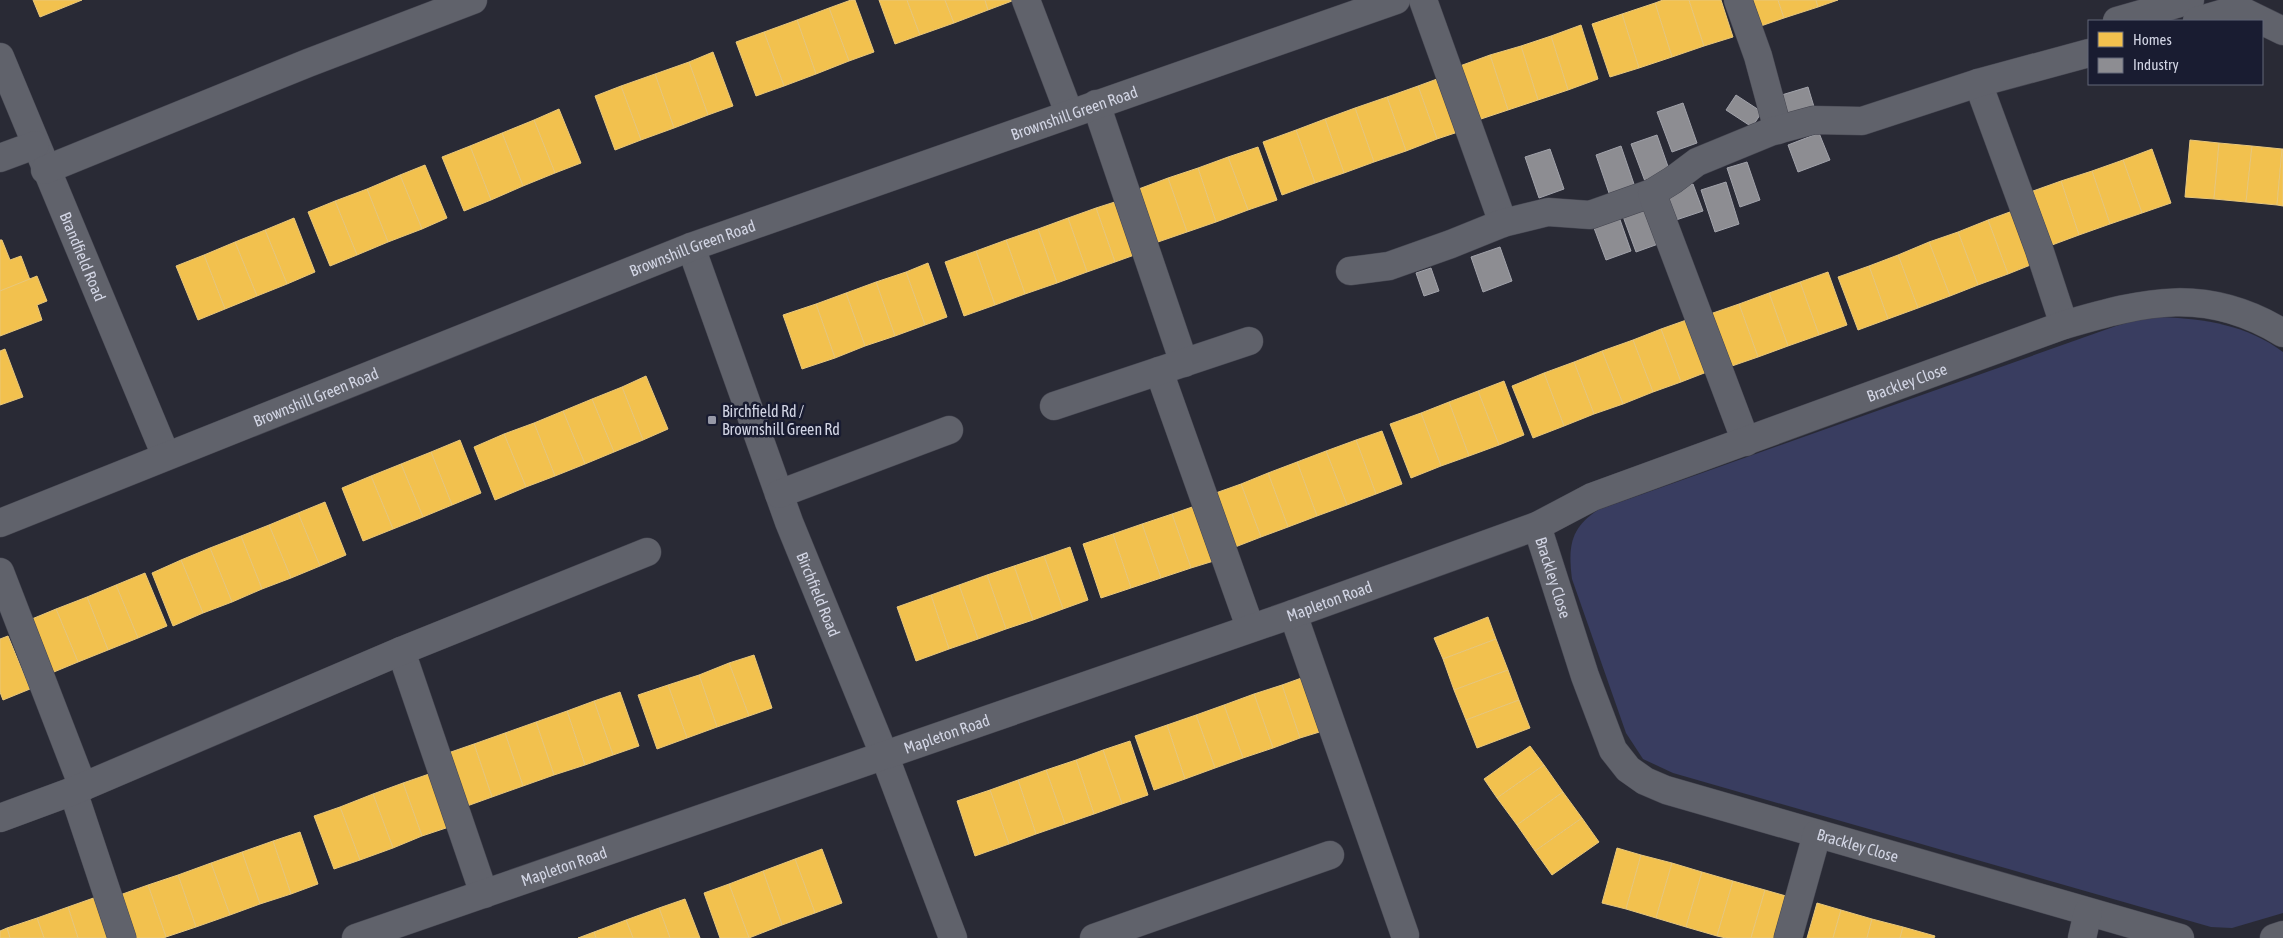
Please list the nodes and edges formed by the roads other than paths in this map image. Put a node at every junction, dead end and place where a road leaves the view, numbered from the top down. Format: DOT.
graph roads {
  1 [pos="473,0"];
  2 [pos="1026,0"];
  3 [pos="1396,0"];
  4 [pos="1423,0"];
  5 [pos="1738,0"];
  6 [pos="2193,6"];
  7 [pos="2122,20"];
  8 [pos="2260,20"];
  9 [pos="2263,21"];
  10 [pos="2283,31"];
  11 [pos="2088,53"];
  12 [pos="0,57"];
  13 [pos="1978,83"];
  14 [pos="1096,104"];
  15 [pos="1069,113"];
  16 [pos="1778,130"];
  17 [pos="35,145"];
  18 [pos="0,158"];
  19 [pos="46,170"];
  20 [pos="1652,193"];
  21 [pos="1503,223"];
  22 [pos="691,246"];
  23 [pos="1350,271"];
  24 [pos="2064,325"];
  25 [pos="2283,333"];
  26 [pos="1249,341"];
  27 [pos="1172,367"];
  28 [pos="1054,406"];
  29 [pos="949,430"];
  30 [pos="1746,442"];
  31 [pos="166,456"];
  32 [pos="779,494"];
  33 [pos="0,524"];
  34 [pos="1537,526"];
  35 [pos="647,552"];
  36 [pos="0,572"];
  37 [pos="1293,614"];
  38 [pos="1250,627"];
  39 [pos="401,650"];
  40 [pos="885,757"];
  41 [pos="78,789"];
  42 [pos="0,818"];
  43 [pos="1817,834"];
  44 [pos="1330,855"];
  45 [pos="484,894"];
  46 [pos="2088,912"];
  47 [pos="1405,935"];
  48 [pos="2283,935"];
  49 [pos="122,938"];
  50 [pos="356,938"];
  51 [pos="953,938"];
  52 [pos="1094,938"];
  53 [pos="1788,938"];
  54 [pos="2082,938"];
  55 [pos="2180,938"];
  56 [pos="2274,938"];
  1 -- 19 [label="street"];
  2 -- 15 [label="street"];
  3 -- 14 [label="street, Brownshill Green Road"];
  4 -- 21 [label="street"];
  5 -- 16 [label="street"];
  6 -- 7 [label="street"];
  6 -- 8 [label="street"];
  9 -- 10 [label="street"];
  11 -- 13 [label="street"];
  12 -- 17 [label="street, Brandfield Road"];
  13 -- 16 [label="street"];
  13 -- 24 [label="street"];
  14 -- 15 [label="street, Brownshill Green Road"];
  14 -- 27 [label="street"];
  15 -- 22 [label="street, Brownshill Green Road"];
  16 -- 20 [label="street"];
  17 -- 18 [label="street"];
  17 -- 19 [label="street, Brandfield Road"];
  19 -- 31 [label="street, Brandfield Road"];
  20 -- 21 [label="street"];
  20 -- 30 [label="street"];
  21 -- 23 [label="street"];
  22 -- 31 [label="street, Brownshill Green Road"];
  22 -- 32 [label="street, Birchfield Road"];
  24 -- 25 [label="street, Brackley Close"];
  24 -- 30 [label="street, Brackley Close"];
  26 -- 27 [label="street"];
  27 -- 28 [label="street"];
  27 -- 38 [label="street"];
  29 -- 32 [label="street"];
  30 -- 34 [label="street, Brackley Close"];
  31 -- 33 [label="street, Brownshill Green Road"];
  32 -- 40 [label="street, Birchfield Road"];
  34 -- 37 [label="street, Mapleton Road"];
  34 -- 43 [label="street, Brackley Close"];
  35 -- 39 [label="street"];
  36 -- 41 [label="street"];
  37 -- 38 [label="street, Mapleton Road"];
  37 -- 47 [label="street"];
  38 -- 40 [label="street, Mapleton Road"];
  39 -- 41 [label="street"];
  39 -- 45 [label="street"];
  40 -- 45 [label="street, Mapleton Road"];
  40 -- 51 [label="street, Birchfield Road"];
  41 -- 42 [label="street"];
  41 -- 49 [label="street"];
  43 -- 46 [label="street, Brackley Close"];
  43 -- 53 [label="street"];
  44 -- 52 [label="street"];
  45 -- 50 [label="street, Mapleton Road"];
  46 -- 54 [label="street"];
  46 -- 55 [label="street, Brackley Close"];
  48 -- 56 [label="street"];
}
